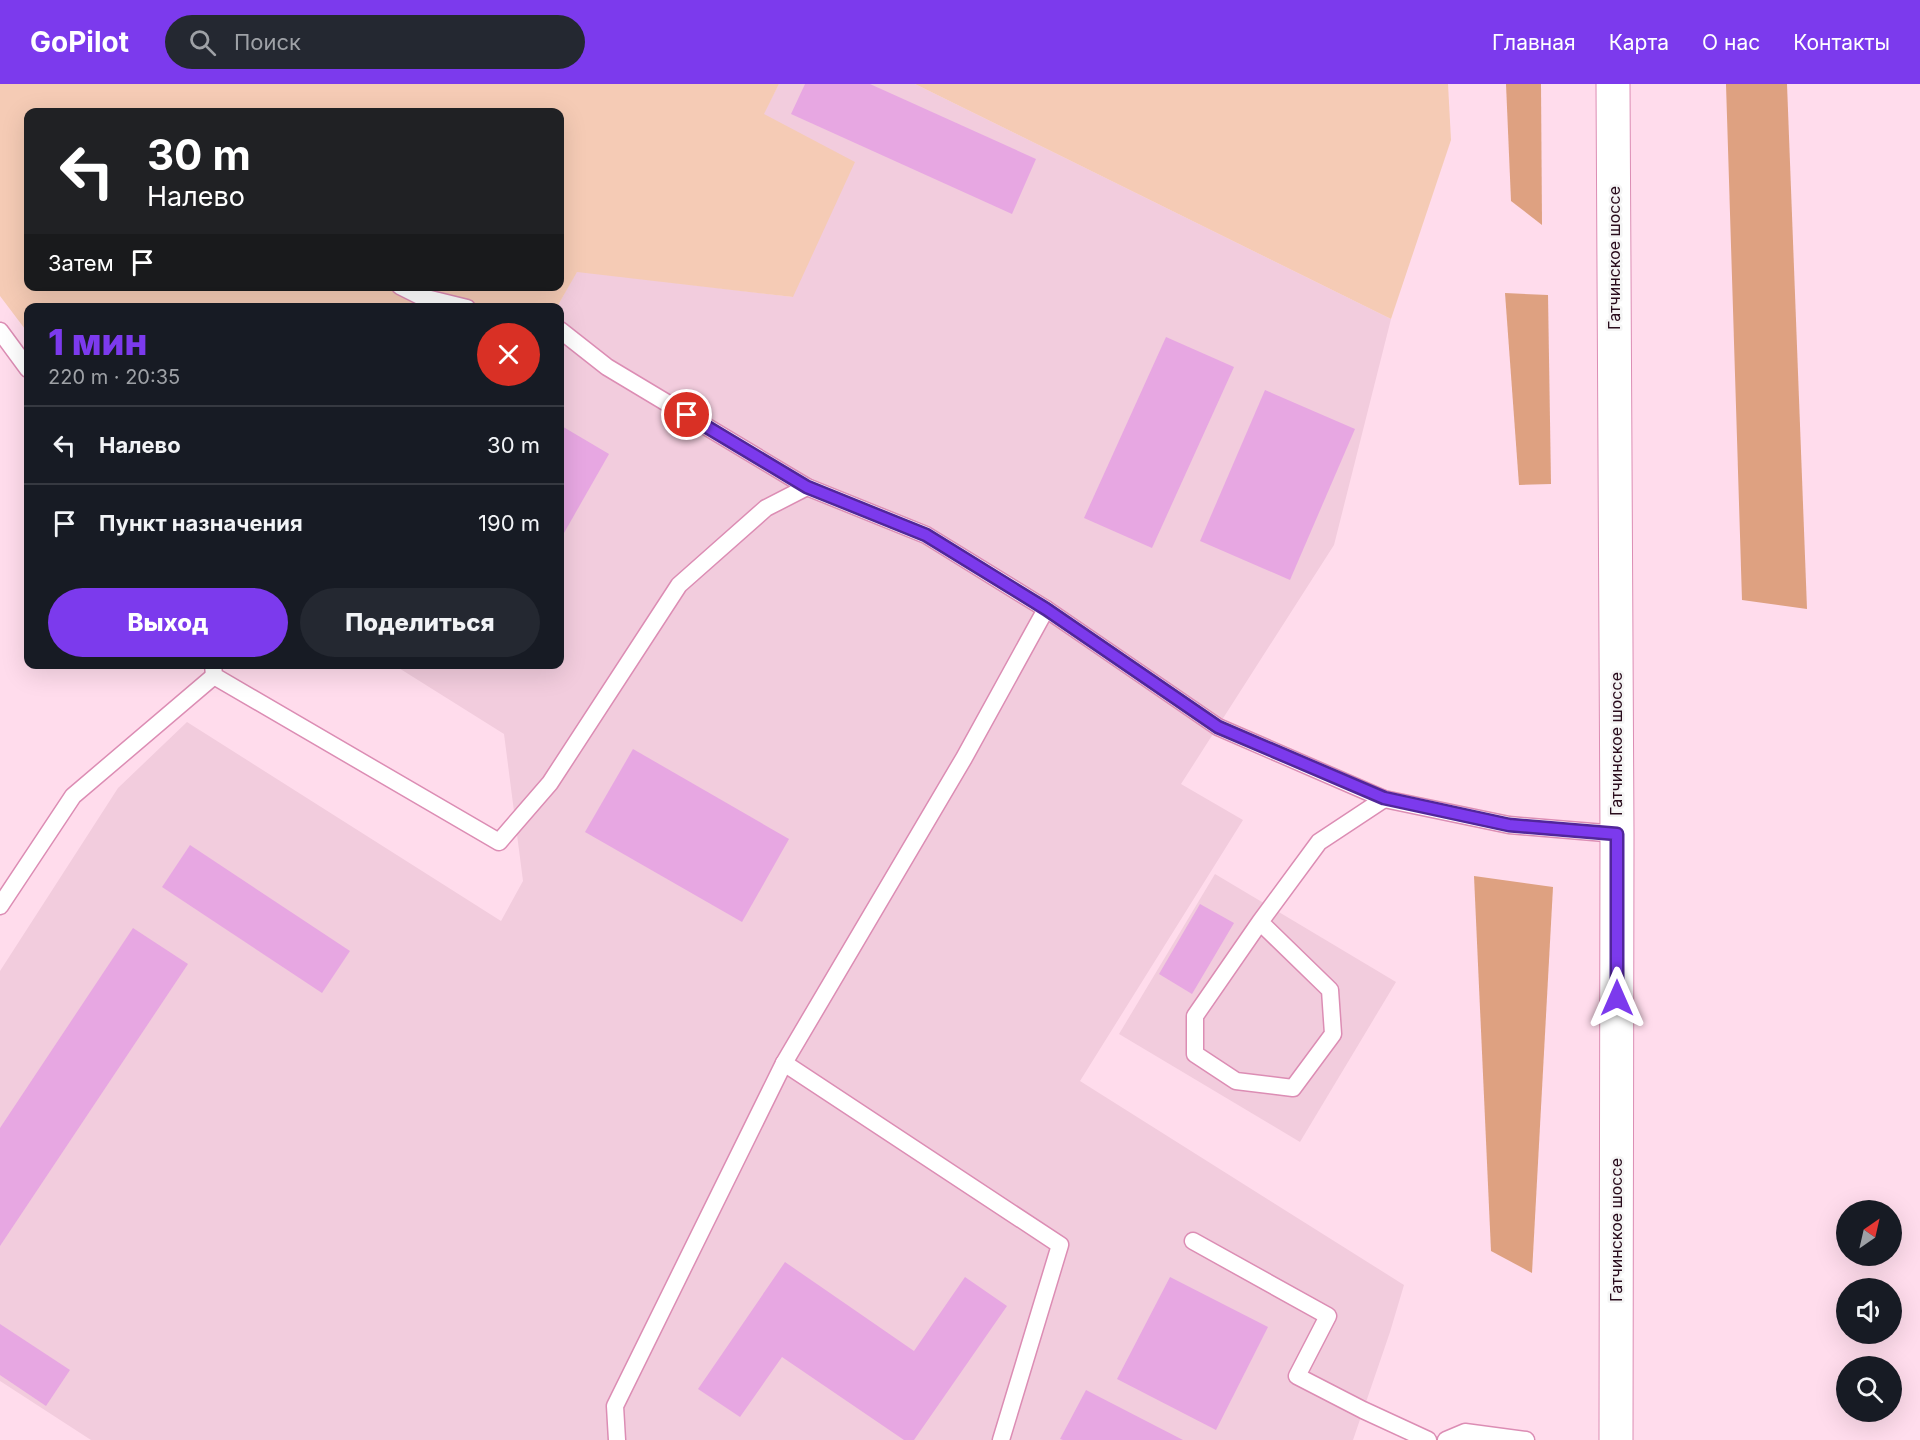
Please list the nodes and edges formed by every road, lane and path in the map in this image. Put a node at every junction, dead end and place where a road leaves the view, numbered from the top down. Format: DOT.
graph roads {
  1 [pos="1613,84"];
  2 [pos="410,291"];
  3 [pos="447,303"];
  4 [pos="0,331"];
  5 [pos="564,333"];
  6 [pos="24,364"];
  7 [pos="807,487"];
  8 [pos="1046,609"];
  9 [pos="214,670"];
  10 [pos="1384,798"];
  11 [pos="1617,834"];
  12 [pos="0,906"];
  13 [pos="1260,922"];
  14 [pos="784,1063"];
  15 [pos="1193,1241"];
  16 [pos="617,1440"];
  17 [pos="1001,1440"];
  18 [pos="1428,1440"];
  19 [pos="1446,1440"];
  20 [pos="1526,1440"];
  21 [pos="1616,1440"];
  1 -- 11 [label="main road, Гатчинское шоссе"];
  2 -- 3 [label="lane"];
  4 -- 6 [label="lane"];
  5 -- 7 [label="lane"];
  7 -- 8 [label="lane"];
  7 -- 9 [label="lane"];
  8 -- 10 [label="lane"];
  8 -- 14 [label="lane"];
  9 -- 12 [label="lane"];
  10 -- 11 [label="lane"];
  10 -- 13 [label="lane"];
  11 -- 21 [label="main road, Гатчинское шоссе"];
  13 -- 13 [label="lane"];
  14 -- 16 [label="lane"];
  14 -- 17 [label="lane"];
  15 -- 18 [label="lane"];
  19 -- 20 [label="lane"];
}
